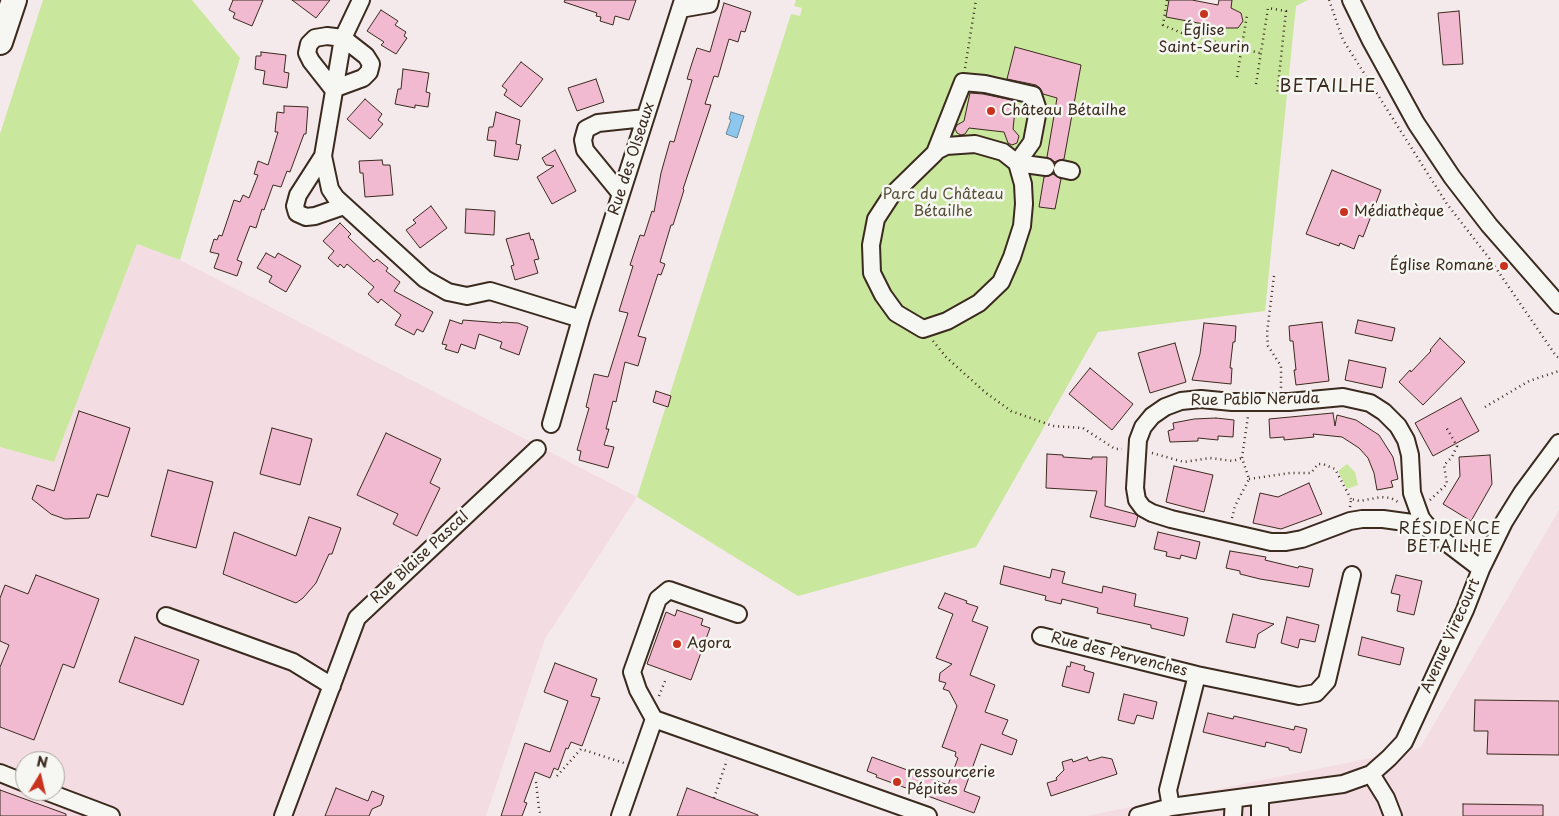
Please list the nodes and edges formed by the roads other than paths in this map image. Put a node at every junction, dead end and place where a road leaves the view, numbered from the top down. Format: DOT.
graph roads {
  1 [pos="14,0"];
  2 [pos="361,0"];
  3 [pos="710,0"];
  4 [pos="1352,0"];
  5 [pos="681,4"];
  6 [pos="343,38"];
  7 [pos="0,42"];
  8 [pos="333,89"];
  9 [pos="645,118"];
  10 [pos="936,150"];
  11 [pos="324,156"];
  12 [pos="1016,163"];
  13 [pos="1046,167"];
  14 [pos="621,194"];
  15 [pos="344,206"];
  16 [pos="1559,305"];
  17 [pos="581,319"];
  18 [pos="551,424"];
  19 [pos="1559,443"];
  20 [pos="538,449"];
  21 [pos="1427,525"];
  22 [pos="1481,569"];
  23 [pos="1352,575"];
  24 [pos="738,614"];
  25 [pos="166,616"];
  26 [pos="1041,636"];
  27 [pos="1197,675"];
  28 [pos="332,686"];
  29 [pos="654,719"];
  30 [pos="0,773"];
  31 [pos="1371,774"];
  32 [pos="15,779"];
  33 [pos="1260,796"];
  34 [pos="65,799"];
  35 [pos="1234,799"];
  36 [pos="1171,807"];
  37 [pos="111,816"];
  38 [pos="283,816"];
  39 [pos="620,816"];
  40 [pos="928,816"];
  41 [pos="1138,816"];
  42 [pos="1233,816"];
  43 [pos="1260,816"];
  44 [pos="1393,816"];
  1 -- 7 [label="highway"];
  2 -- 6 [label="street"];
  3 -- 5 [label="street"];
  4 -- 16 [label="street"];
  5 -- 9 [label="street, Rue des OIseaux"];
  6 -- 8 [label="street"];
  6 -- 8 [label="street"];
  6 -- 8 [label="street"];
  8 -- 11 [label="street"];
  9 -- 14 [label="street, Rue des OIseaux"];
  9 -- 14 [label="street"];
  10 -- 12 [label="street"];
  10 -- 12 [label="street"];
  10 -- 12 [label="street"];
  11 -- 15 [label="street"];
  11 -- 15 [label="street"];
  12 -- 13 [label="street"];
  14 -- 17 [label="street, Rue des OIseaux"];
  15 -- 17 [label="street"];
  17 -- 18 [label="street, Rue des OIseaux"];
  19 -- 22 [label="street, Avenue Virecourt"];
  20 -- 28 [label="street, Rue Blaise Pascal"];
  21 -- 21 [label="street, Rue Pablo Neruda"];
  21 -- 22 [label="street, Rue Pablo Neruda"];
  22 -- 31 [label="street, Avenue Virecourt"];
  23 -- 27 [label="street, Rue des Pervenches"];
  24 -- 29 [label="street"];
  25 -- 28 [label="street"];
  26 -- 27 [label="street, Rue des Pervenches"];
  27 -- 36 [label="street, Rue des Pervenches"];
  28 -- 38 [label="street, Rue Blaise Pascal"];
  29 -- 39 [label="street"];
  29 -- 40 [label="street"];
  30 -- 32 [label="street"];
  31 -- 33 [label="street"];
  31 -- 44 [label="street"];
  33 -- 35 [label="street"];
  33 -- 43 [label="street"];
  34 -- 37 [label="street"];
  35 -- 36 [label="street"];
  35 -- 42 [label="street"];
  36 -- 41 [label="street"];
}
